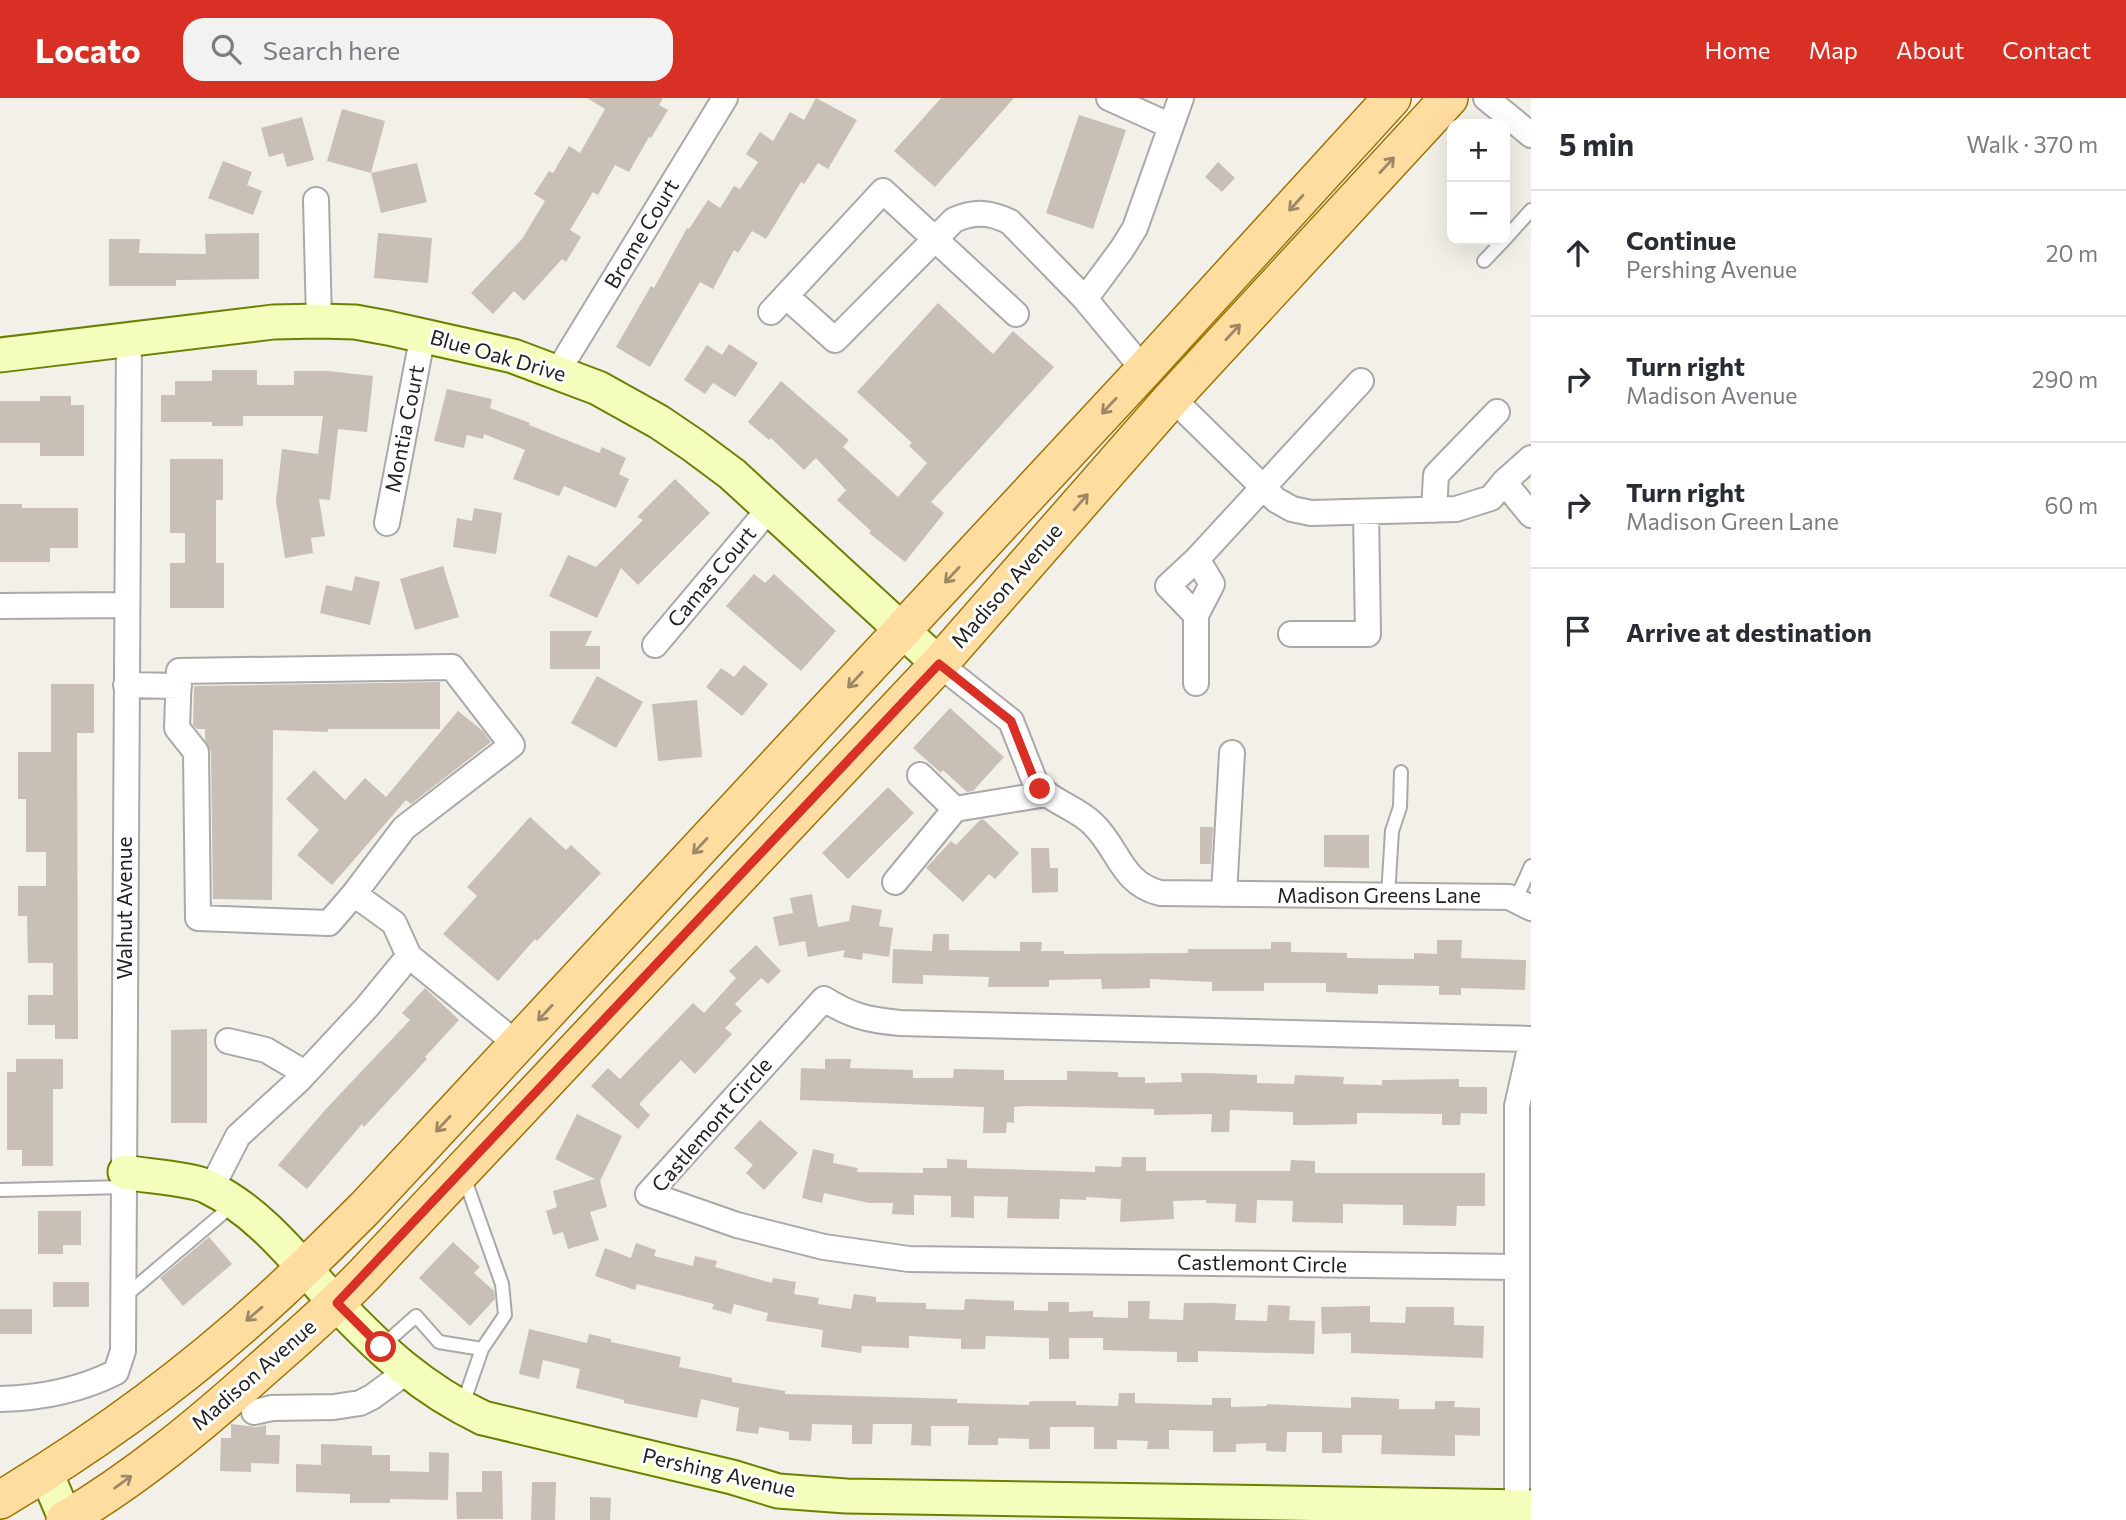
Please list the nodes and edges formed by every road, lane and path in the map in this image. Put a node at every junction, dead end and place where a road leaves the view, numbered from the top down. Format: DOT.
graph roads {
  1 [pos="725,98"];
  2 [pos="1109,98"];
  3 [pos="1181,98"];
  4 [pos="1392,98"];
  5 [pos="1449,98"];
  6 [pos="1486,98"];
  7 [pos="1171,126"];
  8 [pos="1531,135"];
  9 [pos="316,200"];
  10 [pos="1531,210"];
  11 [pos="1510,233"];
  12 [pos="934,238"];
  13 [pos="1499,245"];
  14 [pos="1484,261"];
  15 [pos="1085,299"];
  16 [pos="1016,314"];
  17 [pos="319,321"];
  18 [pos="423,334"];
  19 [pos="129,338"];
  20 [pos="0,355"];
  21 [pos="1143,370"];
  22 [pos="558,371"];
  23 [pos="1361,381"];
  24 [pos="1172,398"];
  25 [pos="1497,412"];
  26 [pos="1531,458"];
  27 [pos="1504,482"];
  28 [pos="1262,487"];
  29 [pos="769,509"];
  30 [pos="1434,510"];
  31 [pos="1366,512"];
  32 [pos="1531,514"];
  33 [pos="387,523"];
  34 [pos="1197,559"];
  35 [pos="127,605"];
  36 [pos="0,607"];
  37 [pos="1196,615"];
  38 [pos="901,629"];
  39 [pos="1292,634"];
  40 [pos="655,645"];
  41 [pos="939,664"];
  42 [pos="1196,683"];
  43 [pos="126,685"];
  44 [pos="179,686"];
  45 [pos="1232,753"];
  46 [pos="1401,772"];
  47 [pos="920,775"];
  48 [pos="1046,794"];
  49 [pos="955,808"];
  50 [pos="1531,866"];
  51 [pos="895,882"];
  52 [pos="354,894"];
  53 [pos="1224,894"];
  54 [pos="1388,896"];
  55 [pos="1523,904"];
  56 [pos="409,956"];
  57 [pos="1531,1039"];
  58 [pos="228,1041"];
  59 [pos="517,1044"];
  60 [pos="1531,1044"];
  61 [pos="305,1073"];
  62 [pos="462,1172"];
  63 [pos="125,1179"];
  64 [pos="0,1190"];
  65 [pos="223,1196"];
  66 [pos="304,1268"];
  67 [pos="1516,1268"];
  68 [pos="124,1297"];
  69 [pos="337,1303"];
  70 [pos="381,1347"];
  71 [pos="482,1349"];
  72 [pos="406,1372"];
  73 [pos="8,1399"];
  74 [pos="461,1408"];
  75 [pos="254,1412"];
  76 [pos="46,1473"];
  77 [pos="0,1500"];
  78 [pos="1524,1507"];
  79 [pos="1328,1512"];
  80 [pos="66,1520"];
  1 -- 22 [label="street, Brome Court"];
  2 -- 7 [label="street"];
  3 -- 7 [label="street"];
  4 -- 21 [label="main road, one-way"];
  24 -- 5 [label="main road, Madison Avenue, one-way"];
  6 -- 8 [label="street"];
  7 -- 15 [label="street"];
  9 -- 17 [label="street"];
  10 -- 11 [label="lane"];
  12 -- 12 [label="street"];
  12 -- 15 [label="street"];
  12 -- 16 [label="street"];
  13 -- 14 [label="lane"];
  15 -- 21 [label="street"];
  17 -- 18 [label="street, Blue Oak Drive"];
  17 -- 19 [label="street, Blue Oak Drive"];
  18 -- 22 [label="street, Blue Oak Drive"];
  18 -- 33 [label="street, Montia Court"];
  19 -- 20 [label="street, Blue Oak Drive"];
  19 -- 35 [label="street, Walnut Avenue"];
  21 -- 38 [label="main road, one-way"];
  22 -- 29 [label="street, Blue Oak Drive"];
  23 -- 28 [label="street"];
  24 -- 28 [label="street"];
  41 -- 24 [label="main road, Madison Avenue, one-way"];
  25 -- 30 [label="street"];
  26 -- 27 [label="street"];
  27 -- 30 [label="street"];
  27 -- 32 [label="street"];
  28 -- 31 [label="street"];
  28 -- 34 [label="street"];
  29 -- 38 [label="street, Blue Oak Drive"];
  29 -- 40 [label="street, Camas Court"];
  30 -- 31 [label="street"];
  31 -- 39 [label="street"];
  34 -- 37 [label="street"];
  34 -- 37 [label="street"];
  35 -- 36 [label="street"];
  35 -- 43 [label="street, Walnut Avenue"];
  37 -- 42 [label="street"];
  38 -- 41 [label="street, Blue Oak Drive"];
  38 -- 59 [label="main road, one-way"];
  41 -- 48 [label="street"];
  41 -- 62 [label="main road, Madison Avenue"];
  43 -- 44 [label="street"];
  43 -- 63 [label="street, Walnut Avenue"];
  44 -- 52 [label="street"];
  44 -- 52 [label="street"];
  45 -- 53 [label="street"];
  46 -- 54 [label="lane"];
  47 -- 49 [label="street"];
  48 -- 49 [label="street"];
  48 -- 53 [label="street, Madison Greens Lane"];
  49 -- 51 [label="street"];
  50 -- 55 [label="lane"];
  52 -- 56 [label="street"];
  53 -- 54 [label="street, Madison Greens Lane"];
  54 -- 55 [label="street, Madison Greens Lane"];
  56 -- 59 [label="street"];
  56 -- 61 [label="street"];
  57 -- 67 [label="street, Castlemont Circle"];
  58 -- 61 [label="street"];
  59 -- 66 [label="main road, one-way"];
  60 -- 67 [label="street"];
  61 -- 65 [label="street"];
  62 -- 69 [label="main road, Madison Avenue"];
  62 -- 71 [label="lane"];
  63 -- 64 [label="lane"];
  63 -- 65 [label="street, Pershing Avenue"];
  63 -- 68 [label="street, Walnut Avenue"];
  65 -- 66 [label="street, Pershing Avenue"];
  65 -- 68 [label="lane"];
  66 -- 69 [label="street, Pershing Avenue"];
  66 -- 76 [label="main road, one-way"];
  67 -- 78 [label="street"];
  68 -- 73 [label="street, Walnut Avenue"];
  69 -- 70 [label="street, Pershing Avenue"];
  80 -- 69 [label="main road, Madison Avenue, one-way"];
  70 -- 71 [label="lane"];
  70 -- 72 [label="street, Pershing Avenue"];
  71 -- 74 [label="lane"];
  72 -- 74 [label="street, Pershing Avenue"];
  72 -- 75 [label="street"];
  74 -- 79 [label="street, Pershing Avenue"];
  76 -- 77 [label="main road"];
  76 -- 80 [label="street"];
  78 -- 79 [label="street, Pershing Avenue"];
}
